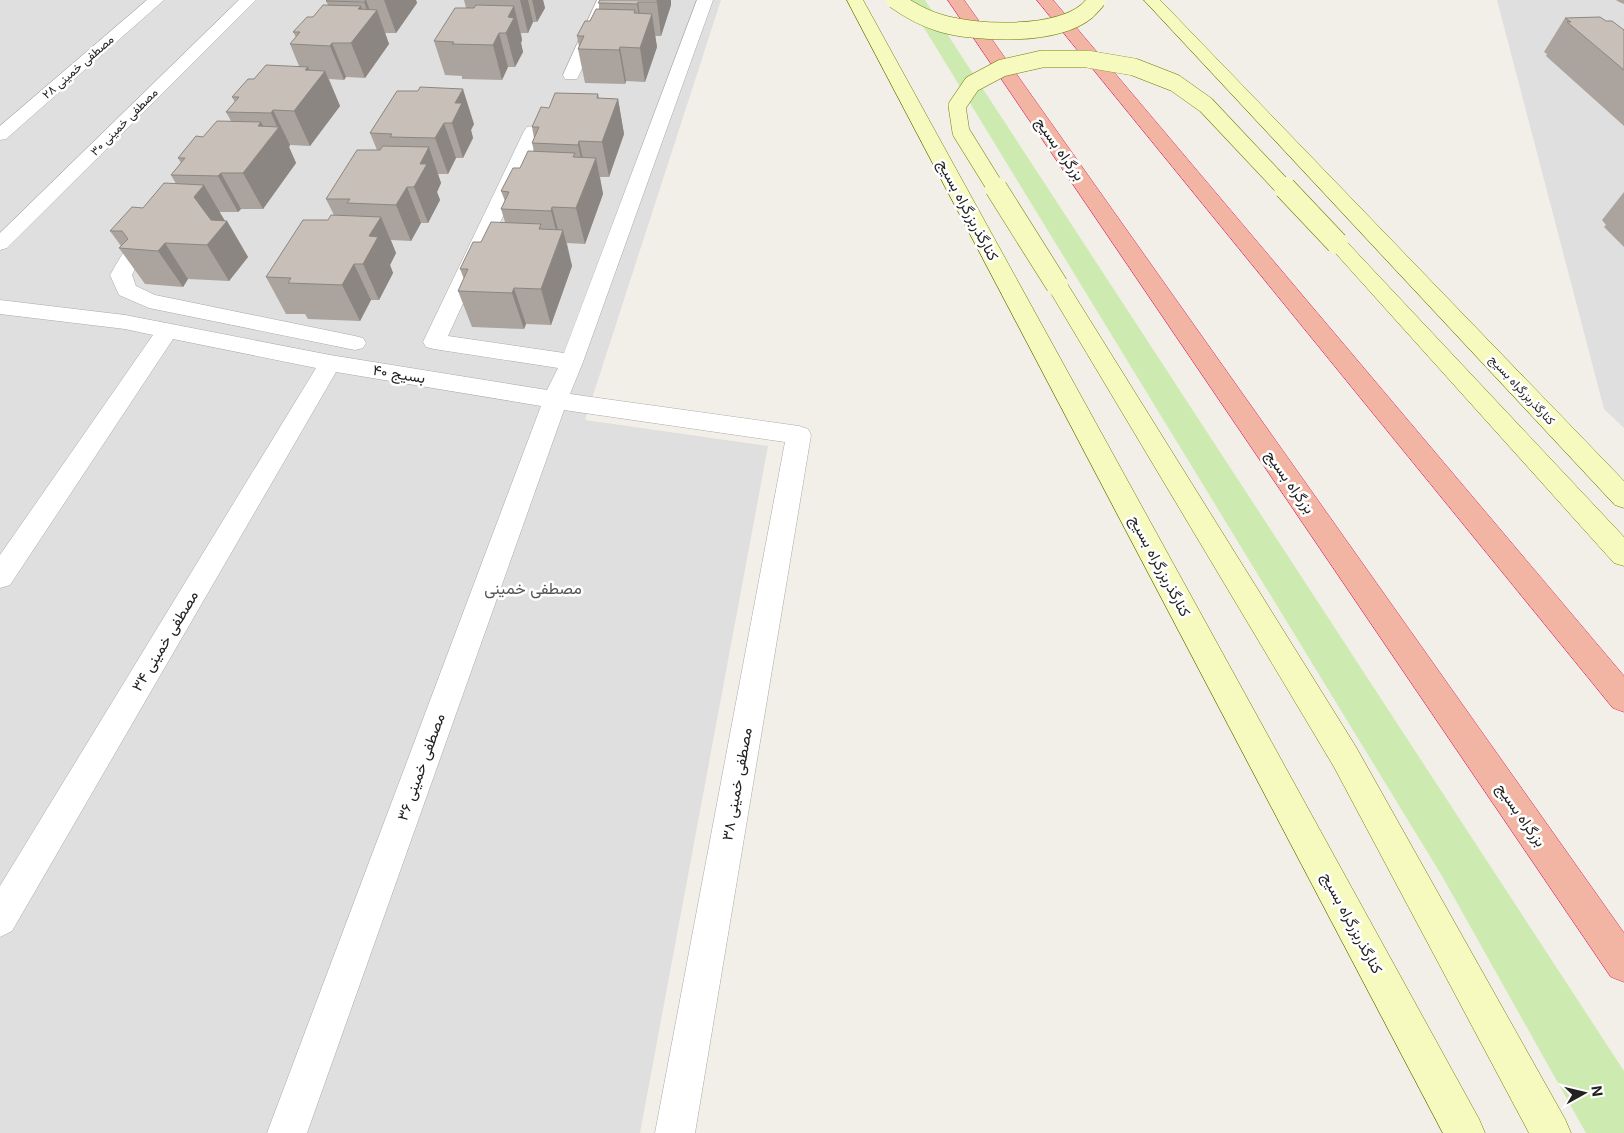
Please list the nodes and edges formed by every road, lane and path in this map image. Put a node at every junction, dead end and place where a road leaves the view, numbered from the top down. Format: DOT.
graph roads {
  1 [pos="156,0"];
  2 [pos="248,0"];
  3 [pos="606,0"];
  4 [pos="705,0"];
  5 [pos="855,0"];
  6 [pos="895,0"];
  7 [pos="956,0"];
  8 [pos="1045,0"];
  9 [pos="1097,0"];
  10 [pos="1152,0"];
  11 [pos="571,75"];
  12 [pos="533,131"];
  13 [pos="0,135"];
  14 [pos="164,218"];
  15 [pos="0,244"];
  16 [pos="0,307"];
  17 [pos="166,332"];
  18 [pos="355,343"];
  19 [pos="572,362"];
  20 [pos="330,363"];
  21 [pos="555,400"];
  22 [pos="799,435"];
  23 [pos="1624,498"];
  24 [pos="1624,555"];
  25 [pos="0,577"];
  26 [pos="1624,698"];
  27 [pos="0,919"];
  28 [pos="1624,964"];
  29 [pos="287,1133"];
  30 [pos="676,1133"];
  31 [pos="1464,1133"];
  32 [pos="1551,1133"];
  1 -- 13 [label="street, مصطفی خمینی ۲۸"];
  2 -- 15 [label="street, مصطفی خمینی ۳۰"];
  3 -- 11 [label="street"];
  4 -- 19 [label="street, مصطفی خمینی ۳۶"];
  5 -- 31 [label="main road, کنارگذربزرگراه بسیج"];
  6 -- 9 [label="main road, bridge"];
  7 -- 28 [label="highway, بزرگراه بسیج"];
  8 -- 26 [label="highway"];
  10 -- 23 [label="main road, کنارگذربزرگراه بسیج"];
  12 -- 19 [label="street"];
  14 -- 18 [label="street"];
  16 -- 17 [label="street, بسیج ۴۰"];
  17 -- 20 [label="street, بسیج ۴۰"];
  17 -- 25 [label="street"];
  19 -- 21 [label="street, مصطفی خمینی ۳۶"];
  20 -- 21 [label="street, بسیج ۴۰"];
  20 -- 27 [label="street, مصطفی خمینی ۳۴"];
  21 -- 22 [label="street, بسیج ۴۰"];
  21 -- 29 [label="street, مصطفی خمینی ۳۶"];
  22 -- 30 [label="street, مصطفی خمینی ۳۸"];
  24 -- 32 [label="main road, bridge"];
}
